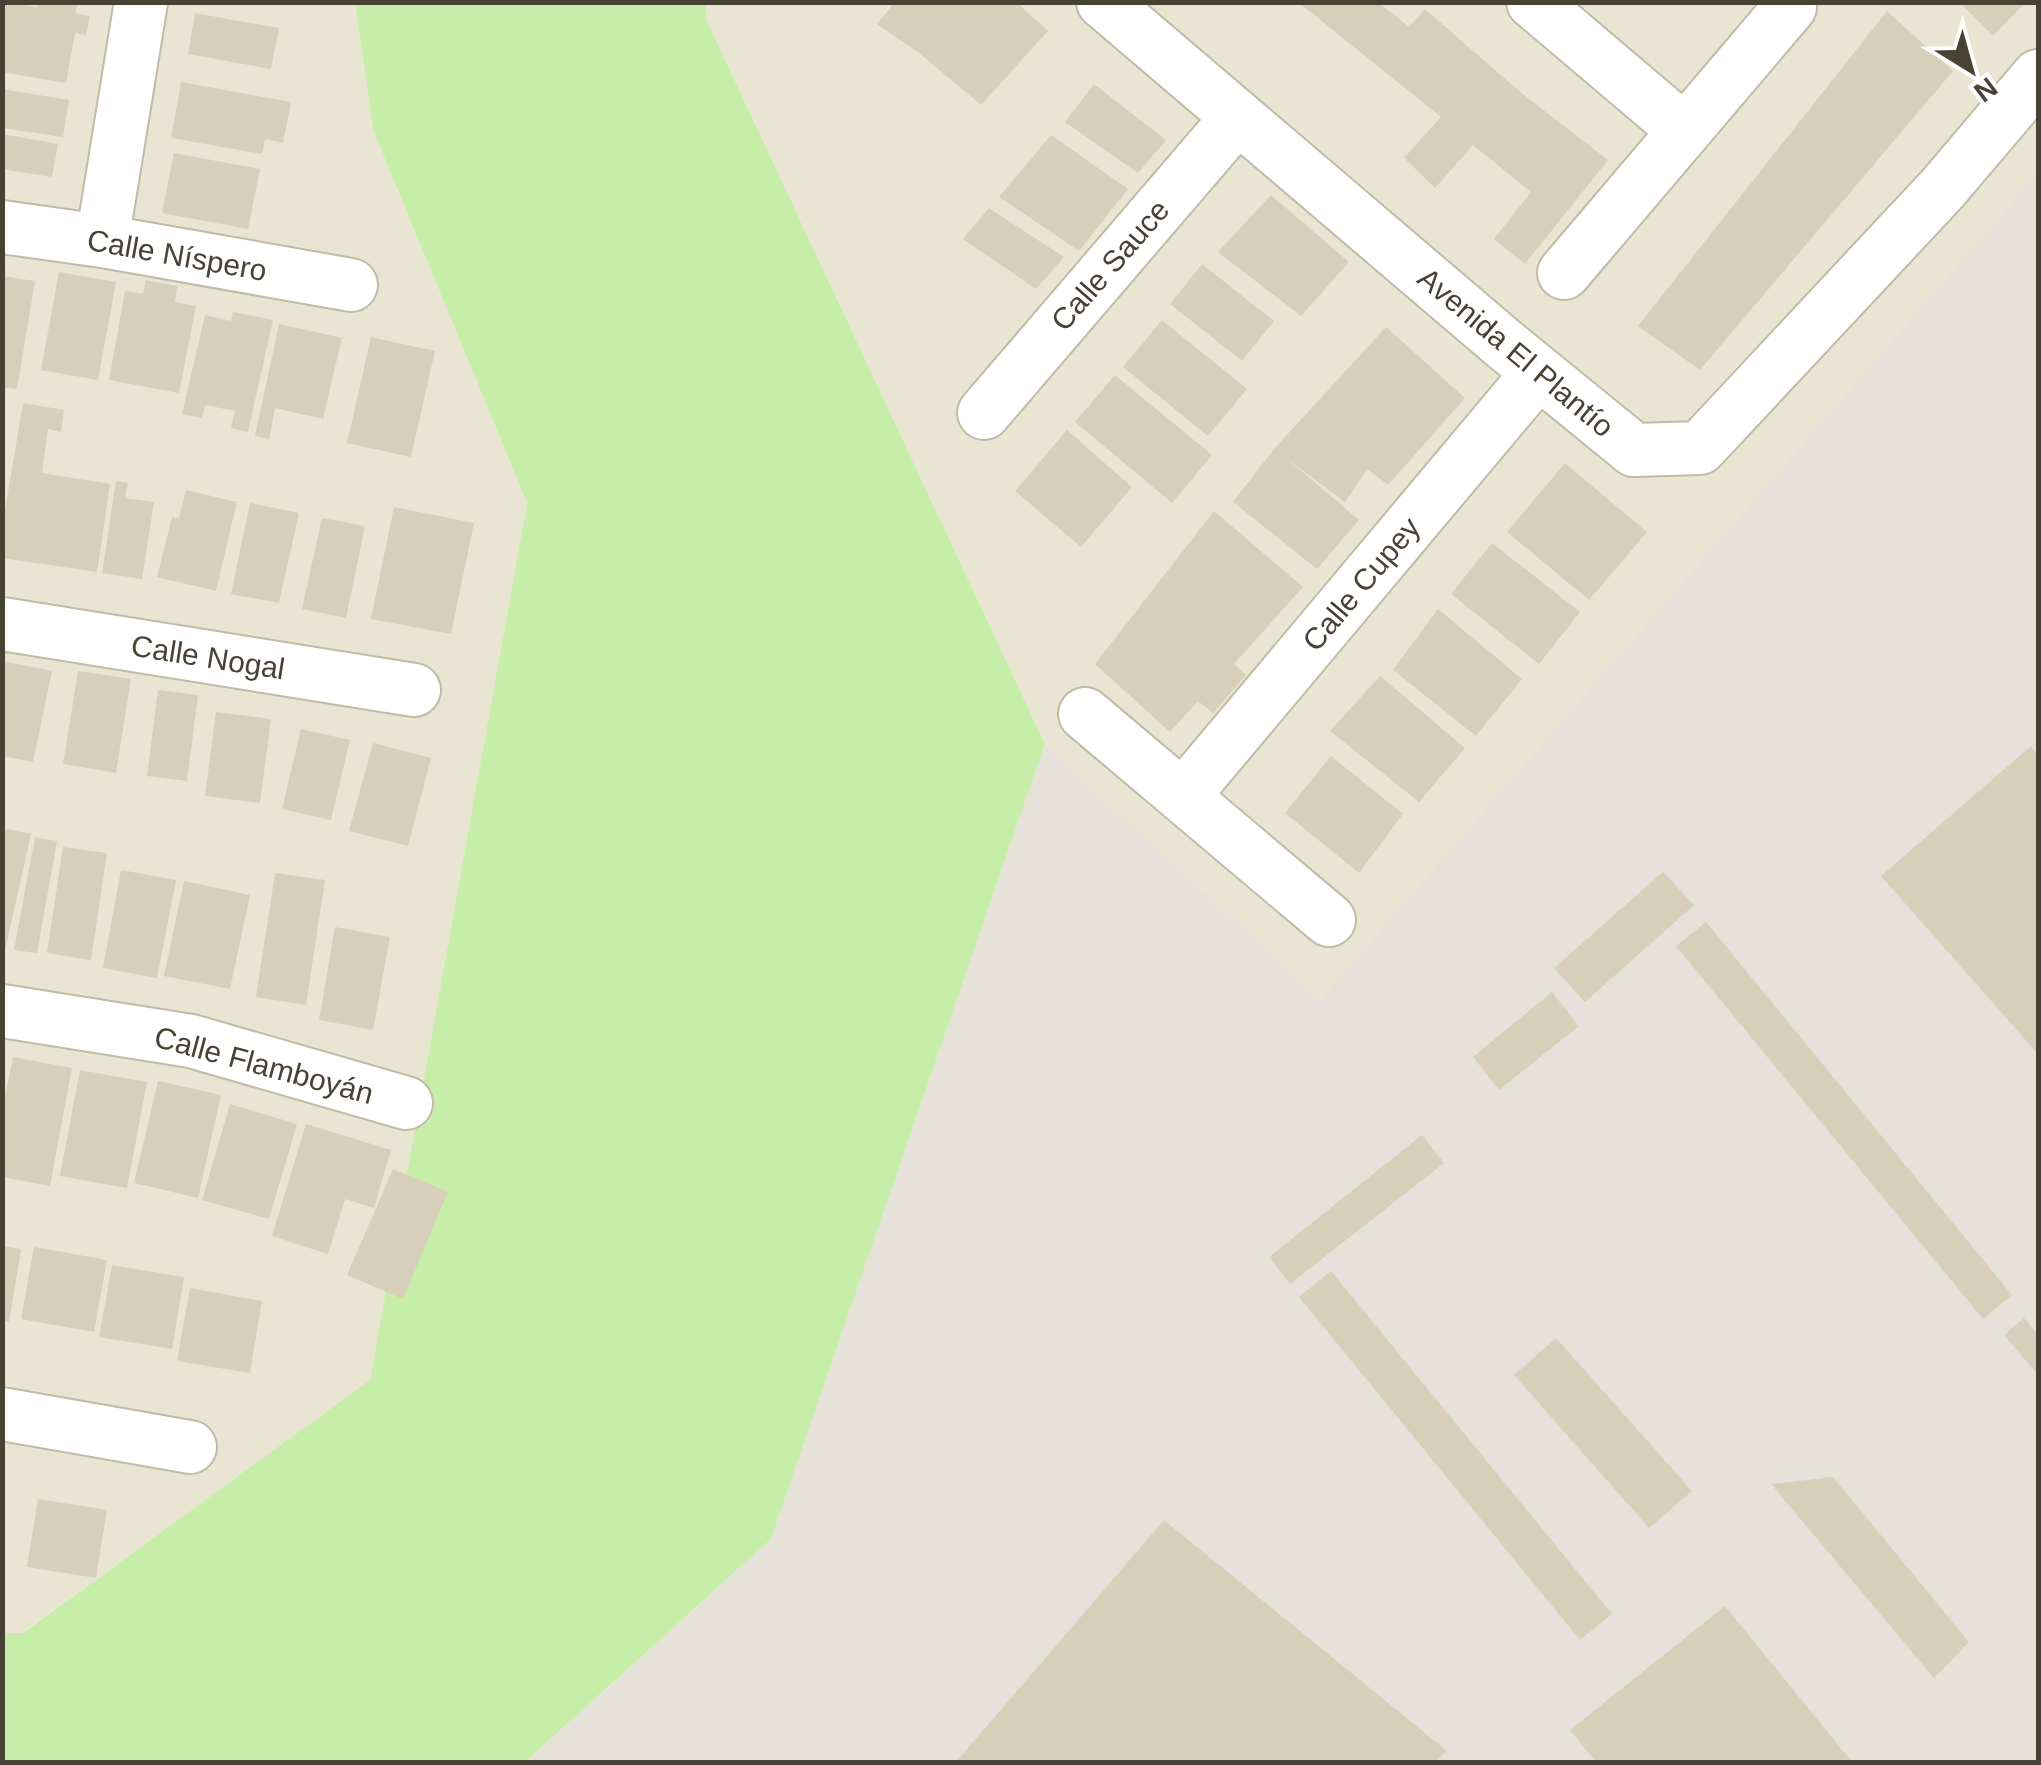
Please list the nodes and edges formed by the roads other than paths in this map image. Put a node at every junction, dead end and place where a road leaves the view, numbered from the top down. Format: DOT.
graph roads {
  1 [pos="140,2"];
  2 [pos="1533,2"];
  3 [pos="1110,5"];
  4 [pos="1790,7"];
  5 [pos="2038,76"];
  6 [pos="1237,118"];
  7 [pos="1685,131"];
  8 [pos="2,227"];
  9 [pos="102,241"];
  10 [pos="1564,273"];
  11 [pos="351,285"];
  12 [pos="1538,373"];
  13 [pos="984,413"];
  14 [pos="2,624"];
  15 [pos="414,690"];
  16 [pos="1085,714"];
  17 [pos="1184,795"];
  18 [pos="1329,920"];
  19 [pos="2,1011"];
  20 [pos="406,1103"];
  21 [pos="2,1414"];
  22 [pos="190,1447"];
  1 -- 9 [label="street"];
  2 -- 7 [label="street"];
  3 -- 6 [label="street, Avenida El Plantío"];
  4 -- 7 [label="street"];
  5 -- 12 [label="street, Avenida El Plantío"];
  6 -- 12 [label="street, Avenida El Plantío"];
  6 -- 13 [label="street, Calle Sauce"];
  7 -- 10 [label="street"];
  8 -- 9 [label="street, Calle Níspero"];
  9 -- 11 [label="street, Calle Níspero"];
  12 -- 17 [label="street, Calle Cupey"];
  14 -- 15 [label="street, Calle Nogal"];
  16 -- 17 [label="street"];
  17 -- 18 [label="street"];
  19 -- 20 [label="street, Calle Flamboyán"];
  21 -- 22 [label="street"];
}
